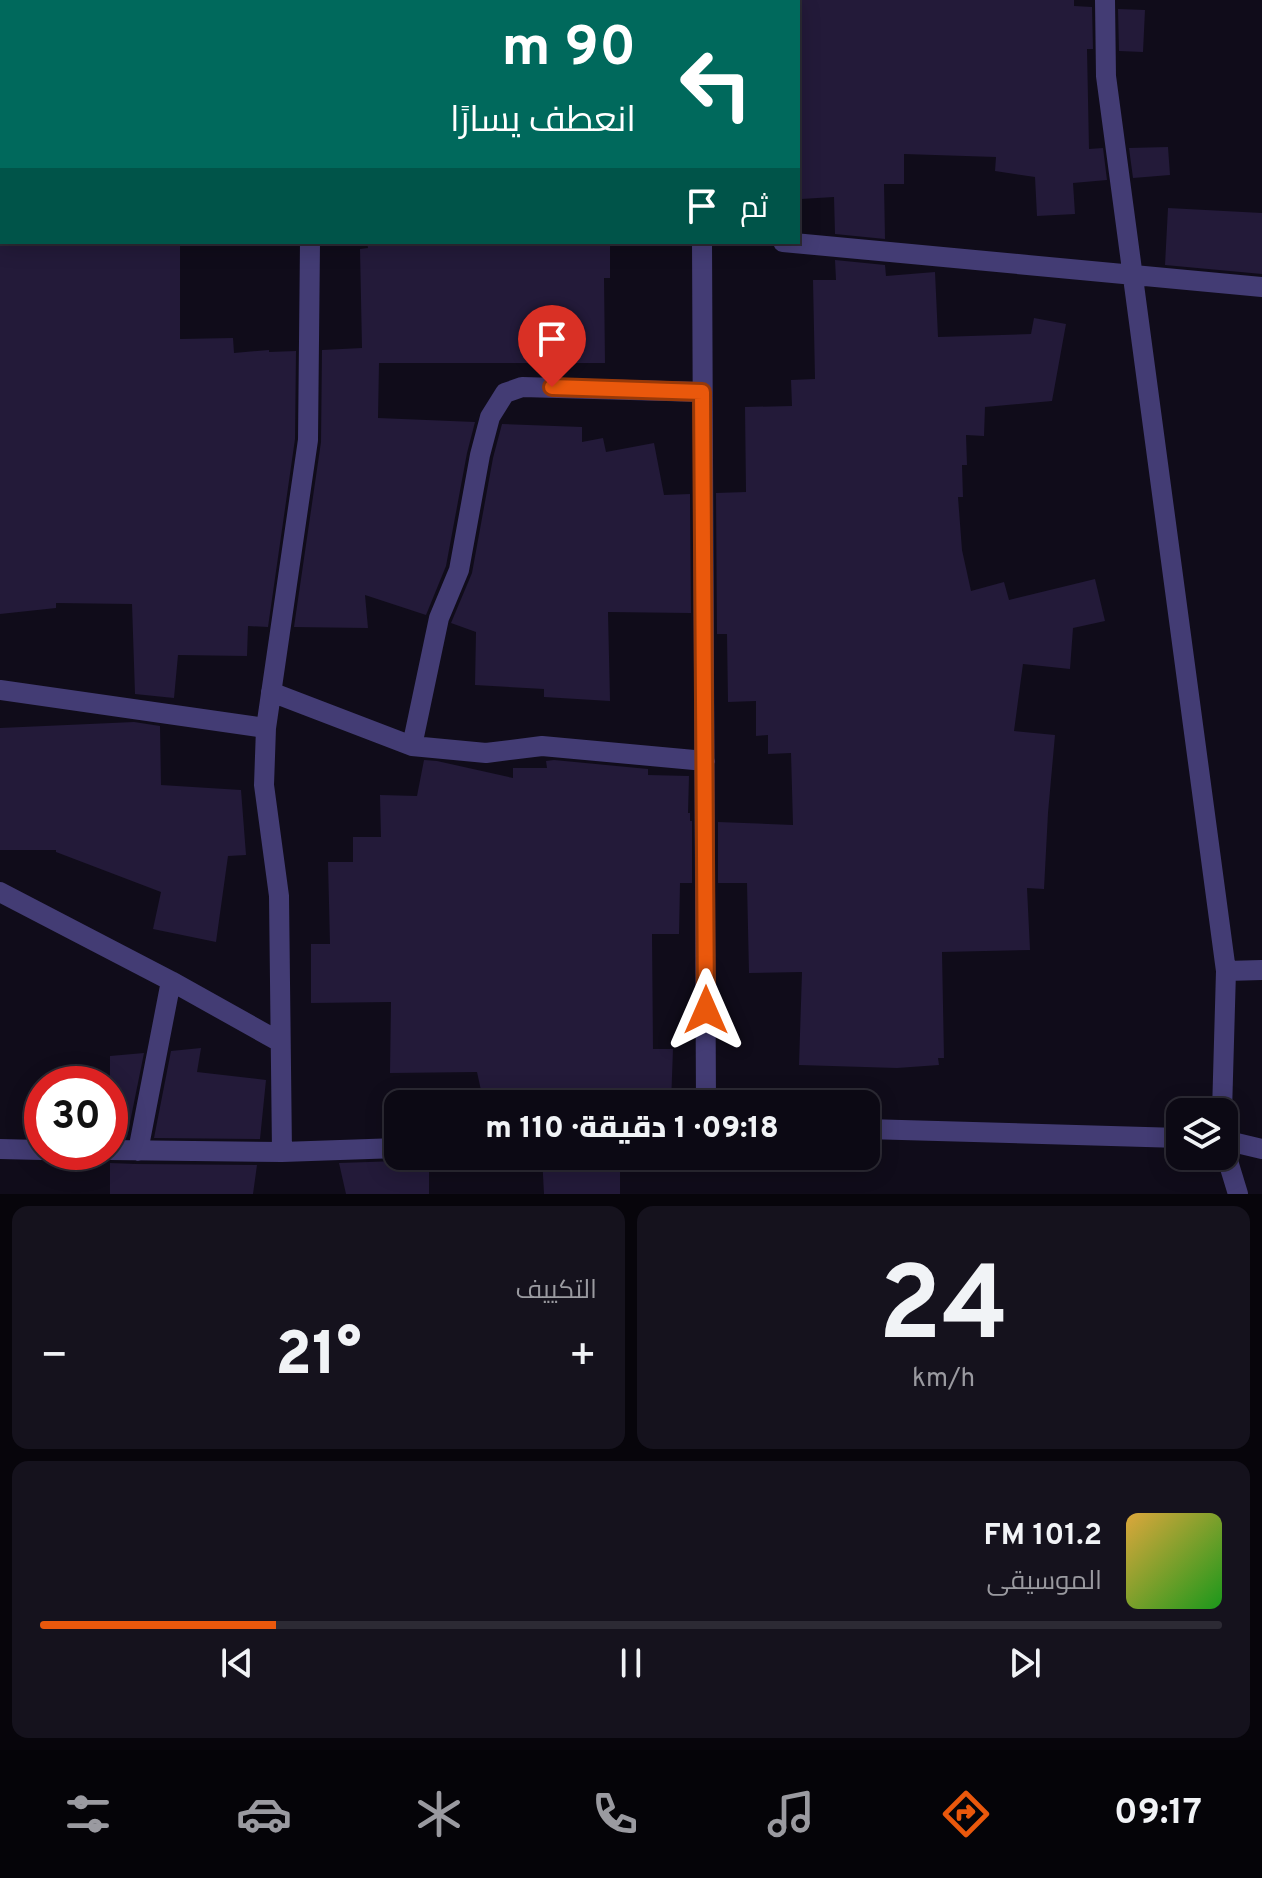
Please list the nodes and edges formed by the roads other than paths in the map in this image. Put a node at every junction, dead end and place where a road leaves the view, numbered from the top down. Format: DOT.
graph roads {
  1 [pos="1105,0"];
  2 [pos="310,244"];
  3 [pos="702,244"];
  4 [pos="800,244"];
  5 [pos="1132,276"];
  6 [pos="1262,287"];
  7 [pos="702,392"];
  8 [pos="0,690"];
  9 [pos="271,692"];
  10 [pos="266,728"];
  11 [pos="412,746"];
  12 [pos="705,761"];
  13 [pos="0,892"];
  14 [pos="1262,970"];
  15 [pos="1226,971"];
  16 [pos="171,981"];
  17 [pos="280,1042"];
  18 [pos="706,1090"];
  19 [pos="1222,1098"];
  20 [pos="880,1129"];
  21 [pos="1166,1138"];
  22 [pos="1238,1143"];
  23 [pos="384,1148"];
  24 [pos="0,1149"];
  25 [pos="1262,1149"];
  26 [pos="24,1150"];
  27 [pos="128,1151"];
  28 [pos="138,1151"];
  29 [pos="282,1152"];
  30 [pos="1231,1170"];
  31 [pos="1238,1194"];
  1 -- 5 [label="street"];
  2 -- 9 [label="street"];
  3 -- 7 [label="street"];
  4 -- 5 [label="street"];
  5 -- 6 [label="street"];
  5 -- 15 [label="street"];
  7 -- 11 [label="street"];
  7 -- 12 [label="street"];
  8 -- 10 [label="street"];
  9 -- 10 [label="street"];
  9 -- 11 [label="street"];
  10 -- 17 [label="street"];
  11 -- 12 [label="street"];
  12 -- 18 [label="street"];
  13 -- 16 [label="street"];
  14 -- 15 [label="street"];
  15 -- 19 [label="street"];
  16 -- 17 [label="street"];
  16 -- 28 [label="street"];
  17 -- 29 [label="street"];
  20 -- 21 [label="street"];
  22 -- 25 [label="street"];
  23 -- 29 [label="street"];
  24 -- 26 [label="street"];
  27 -- 28 [label="street"];
  28 -- 29 [label="street"];
  30 -- 31 [label="street"];
}
